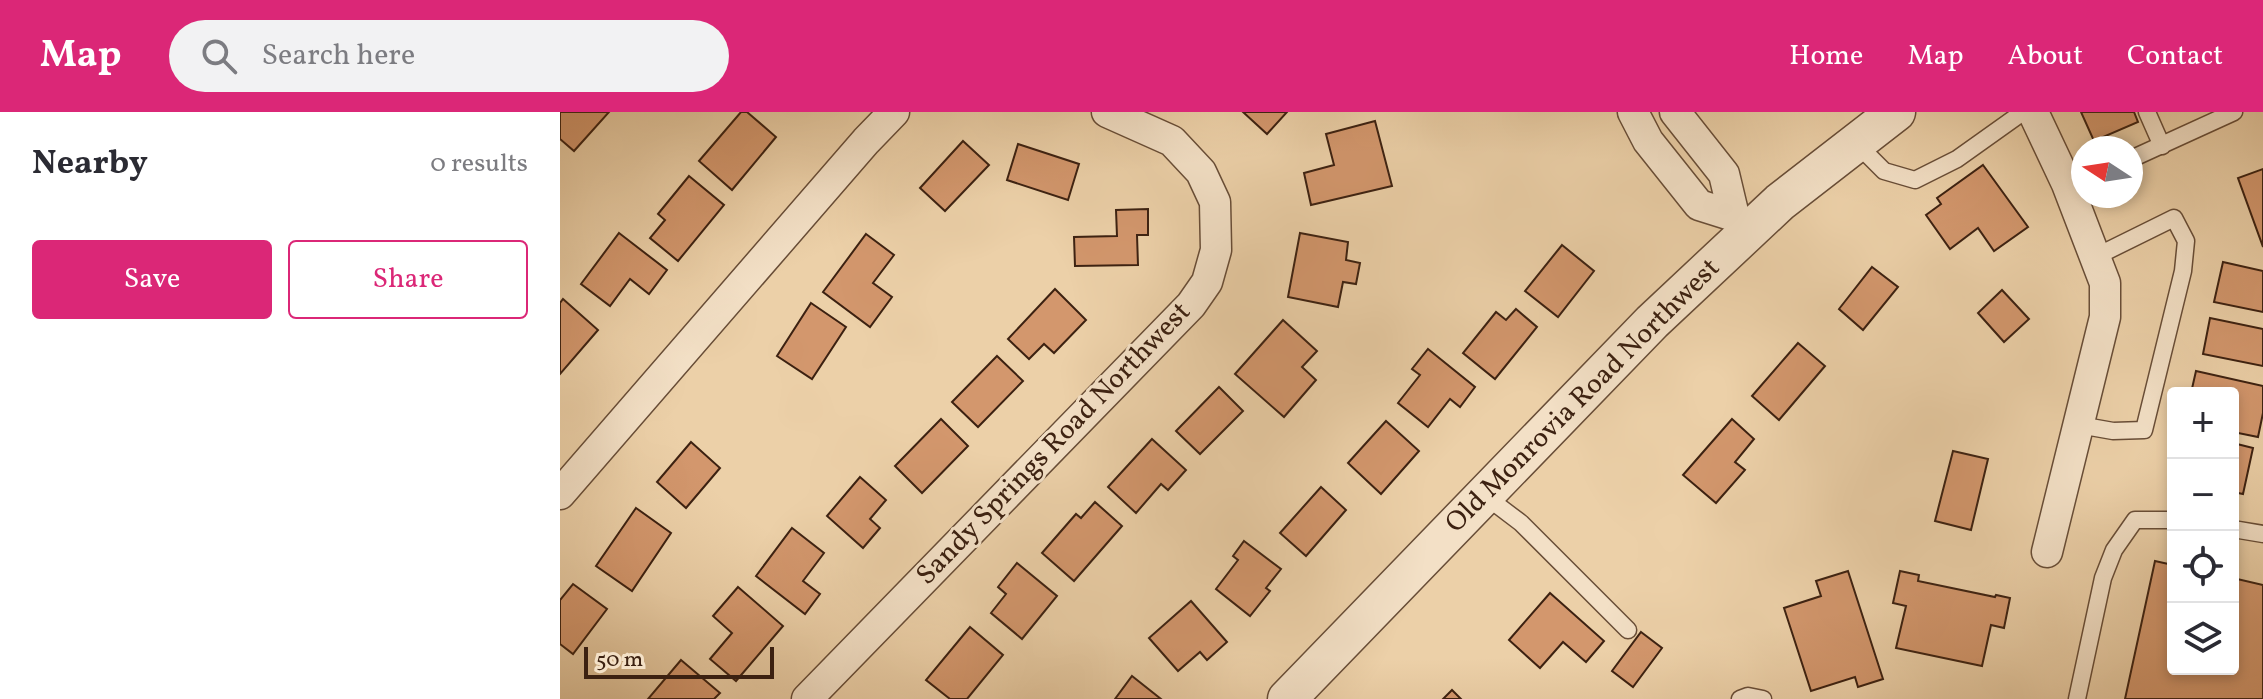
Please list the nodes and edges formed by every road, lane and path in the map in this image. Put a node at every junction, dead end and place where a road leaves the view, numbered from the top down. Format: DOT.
graph roads {
  1 [pos="894,112"];
  2 [pos="1107,112"];
  3 [pos="1633,112"];
  4 [pos="1675,112"];
  5 [pos="1896,112"];
  6 [pos="2023,112"];
  7 [pos="2033,112"];
  8 [pos="2147,112"];
  9 [pos="2234,112"];
  10 [pos="1856,143"];
  11 [pos="2162,146"];
  12 [pos="2143,154"];
  13 [pos="2071,174"];
  14 [pos="2082,208"];
  15 [pos="1741,224"];
  16 [pos="2095,257"];
  17 [pos="2079,425"];
  18 [pos="560,494"];
  19 [pos="1484,495"];
  20 [pos="2167,520"];
  21 [pos="2239,530"];
  22 [pos="2263,534"];
  23 [pos="2047,552"];
  24 [pos="1628,630"];
  25 [pos="807,699"];
  26 [pos="1287,699"];
  27 [pos="1740,699"];
  28 [pos="1763,699"];
  29 [pos="2077,699"];
  1 -- 18 [label="street"];
  2 -- 25 [label="street, Sandy Springs Road Northwest"];
  3 -- 15 [label="street"];
  4 -- 15 [label="street"];
  5 -- 10 [label="street, Old Monrovia Road Northwest"];
  6 -- 10 [label="lane"];
  7 -- 13 [label="street"];
  8 -- 11 [label="lane"];
  9 -- 11 [label="lane"];
  10 -- 15 [label="street, Old Monrovia Road Northwest"];
  11 -- 12 [label="lane"];
  14 -- 16 [label="street"];
  15 -- 19 [label="street, Old Monrovia Road Northwest"];
  16 -- 17 [label="street"];
  16 -- 17 [label="lane"];
  17 -- 23 [label="street"];
  19 -- 24 [label="lane"];
  19 -- 26 [label="street, Old Monrovia Road Northwest"];
  20 -- 29 [label="lane"];
  21 -- 22 [label="lane"];
  27 -- 28 [label="lane"];
}
